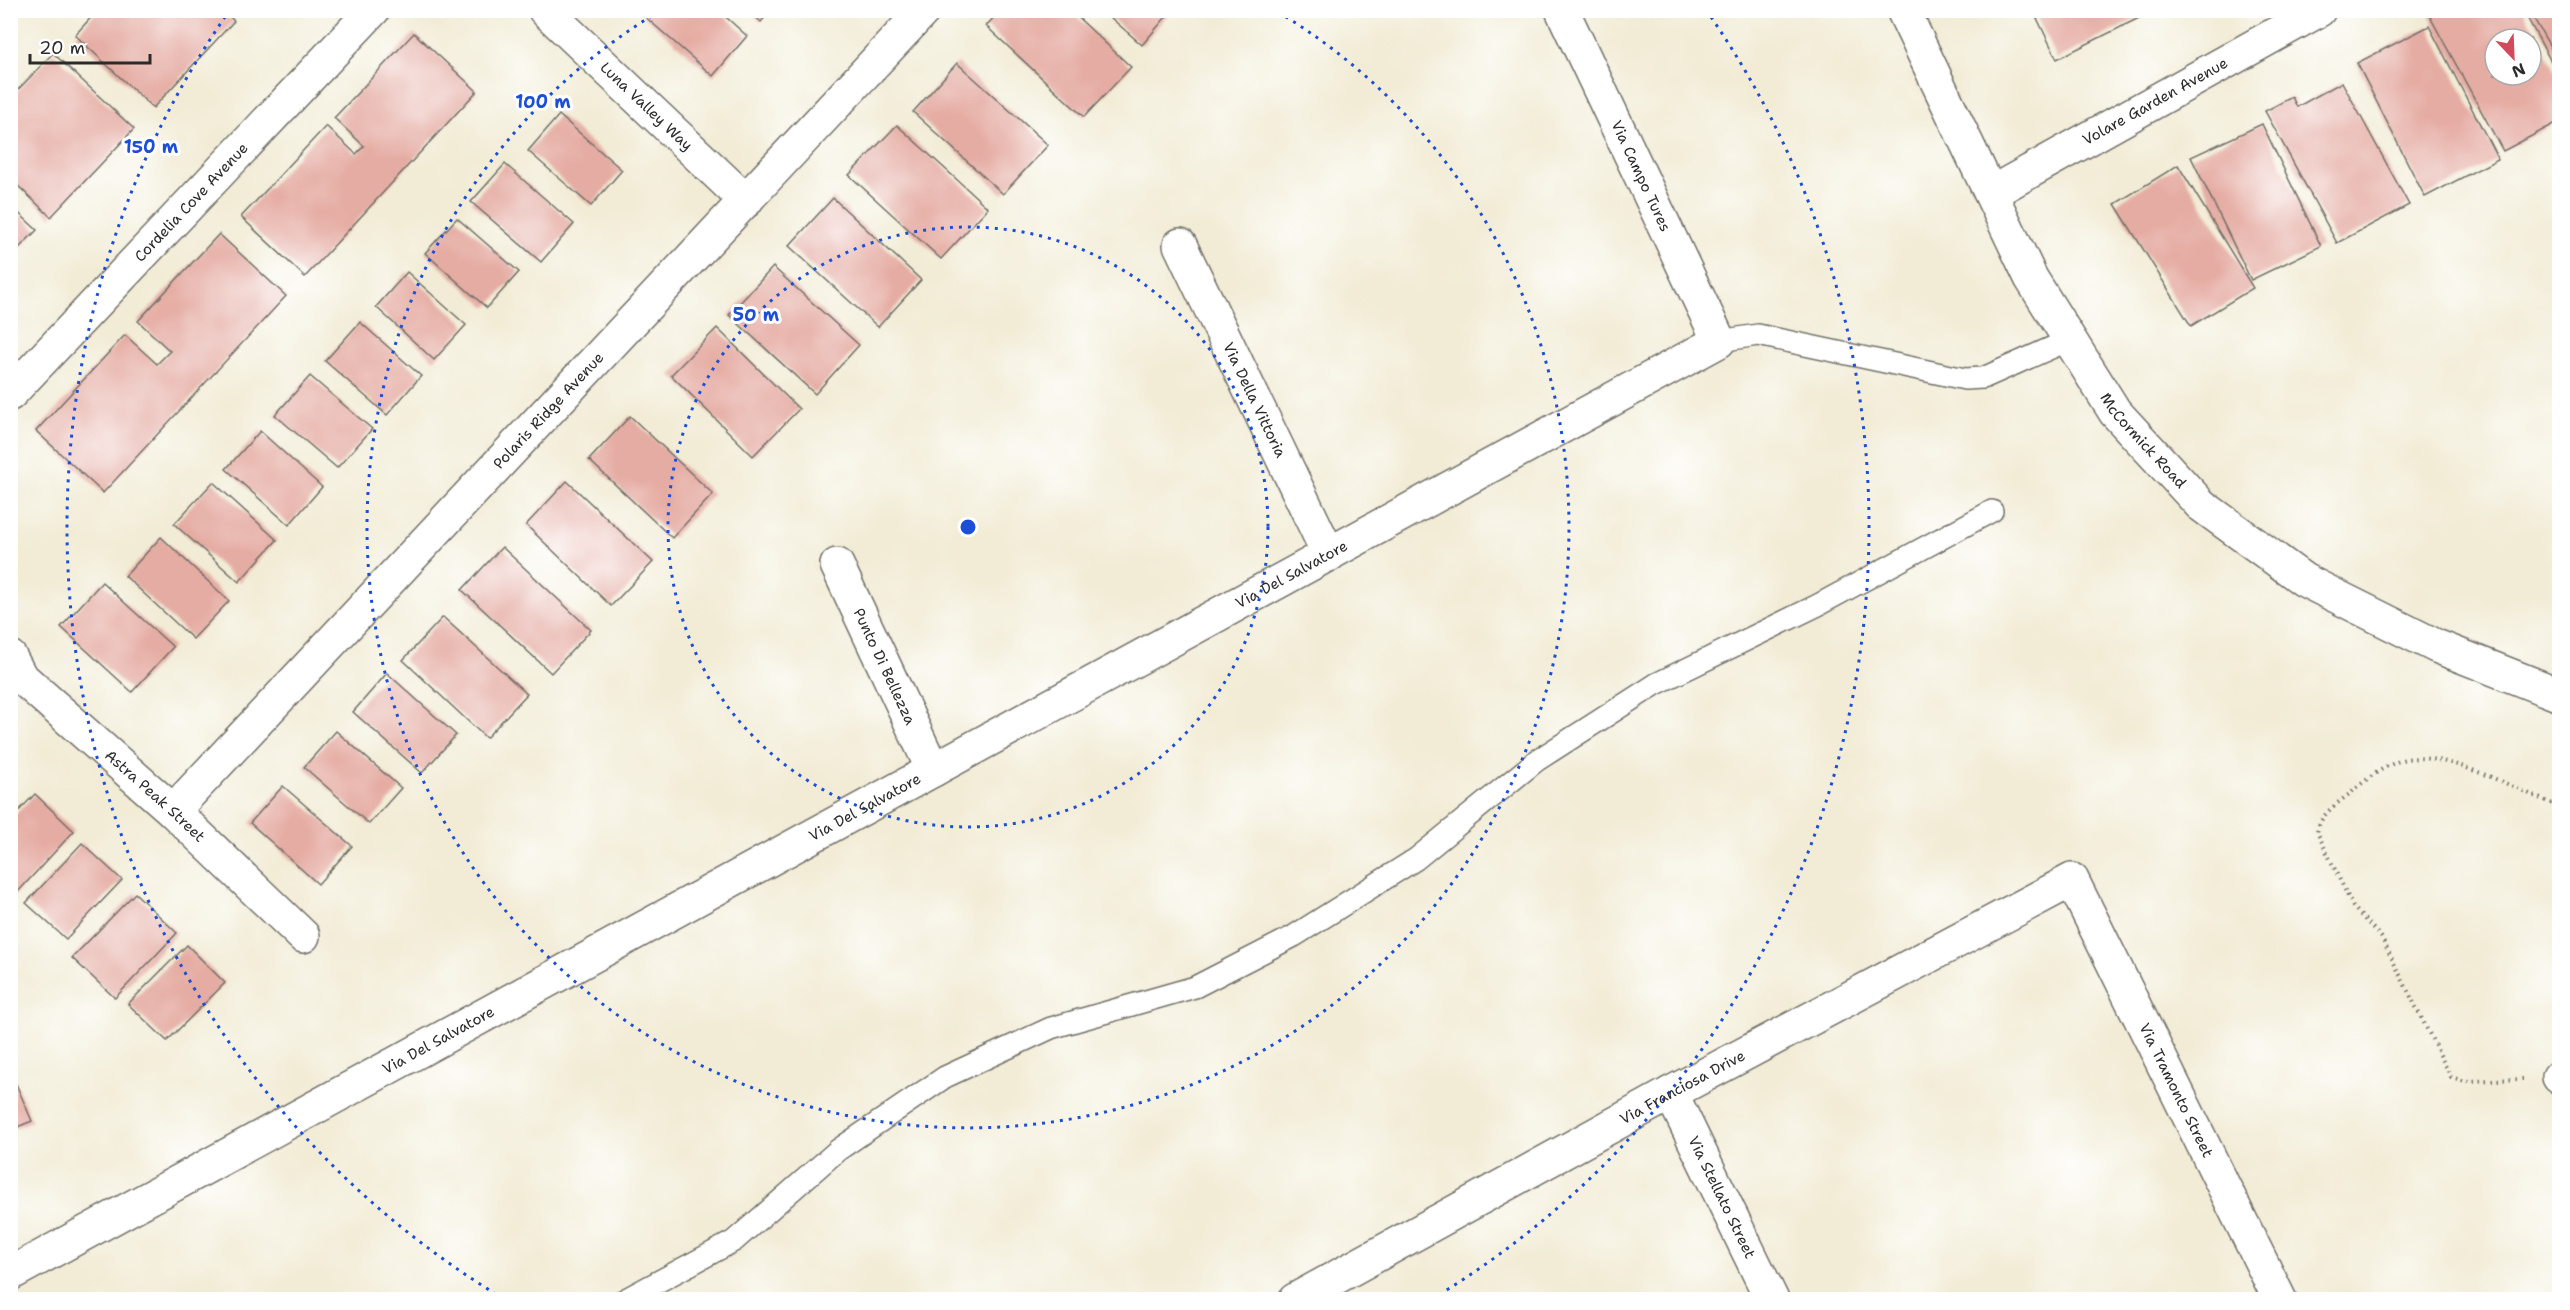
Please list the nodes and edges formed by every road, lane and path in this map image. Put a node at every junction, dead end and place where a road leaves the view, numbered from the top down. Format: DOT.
graph roads {
  1 [pos="373,10"];
  2 [pos="545,10"];
  3 [pos="924,10"];
  4 [pos="1562,10"];
  5 [pos="1903,10"];
  6 [pos="2319,10"];
  7 [pos="2277,21"];
  8 [pos="1990,193"];
  9 [pos="746,201"];
  10 [pos="1180,245"];
  11 [pos="2069,340"];
  12 [pos="1719,341"];
  13 [pos="10,394"];
  14 [pos="1992,511"];
  15 [pos="1329,555"];
  16 [pos="837,565"];
  17 [pos="10,657"];
  18 [pos="2559,695"];
  19 [pos="933,770"];
  20 [pos="2559,807"];
  21 [pos="174,811"];
  22 [pos="2072,880"];
  23 [pos="303,936"];
  24 [pos="2559,1077"];
  25 [pos="1671,1094"];
  26 [pos="10,1274"];
  27 [pos="624,1299"];
  28 [pos="1295,1299"];
  29 [pos="1772,1299"];
  30 [pos="2280,1299"];
  1 -- 13 [label="street, Cordelia Cove Avenue"];
  2 -- 9 [label="street, Luna Valley Way"];
  3 -- 9 [label="street, Polaris Ridge Avenue"];
  4 -- 12 [label="street, Via Campo Tures"];
  5 -- 8 [label="street, McCormick Road"];
  6 -- 7 [label="street, Volare Garden Avenue"];
  7 -- 8 [label="street, Volare Garden Avenue"];
  8 -- 11 [label="street, McCormick Road"];
  9 -- 21 [label="street, Polaris Ridge Avenue"];
  10 -- 15 [label="street, Via Della Vittoria"];
  11 -- 12 [label="lane"];
  11 -- 18 [label="street, McCormick Road"];
  12 -- 15 [label="street, Via Del Salvatore"];
  14 -- 27 [label="lane"];
  15 -- 19 [label="street, Via Del Salvatore"];
  16 -- 19 [label="street, Punto Di Bellezza"];
  17 -- 21 [label="street, Astra Peak Street"];
  19 -- 26 [label="street, Via Del Salvatore"];
  20 -- 24 [label="path"];
  21 -- 23 [label="street, Astra Peak Street"];
  22 -- 25 [label="street, Via Franciosa Drive"];
  22 -- 30 [label="street, Via Tramonto Street"];
  25 -- 28 [label="street, Via Franciosa Drive"];
  25 -- 29 [label="street, Via Stellato Street"];
}
